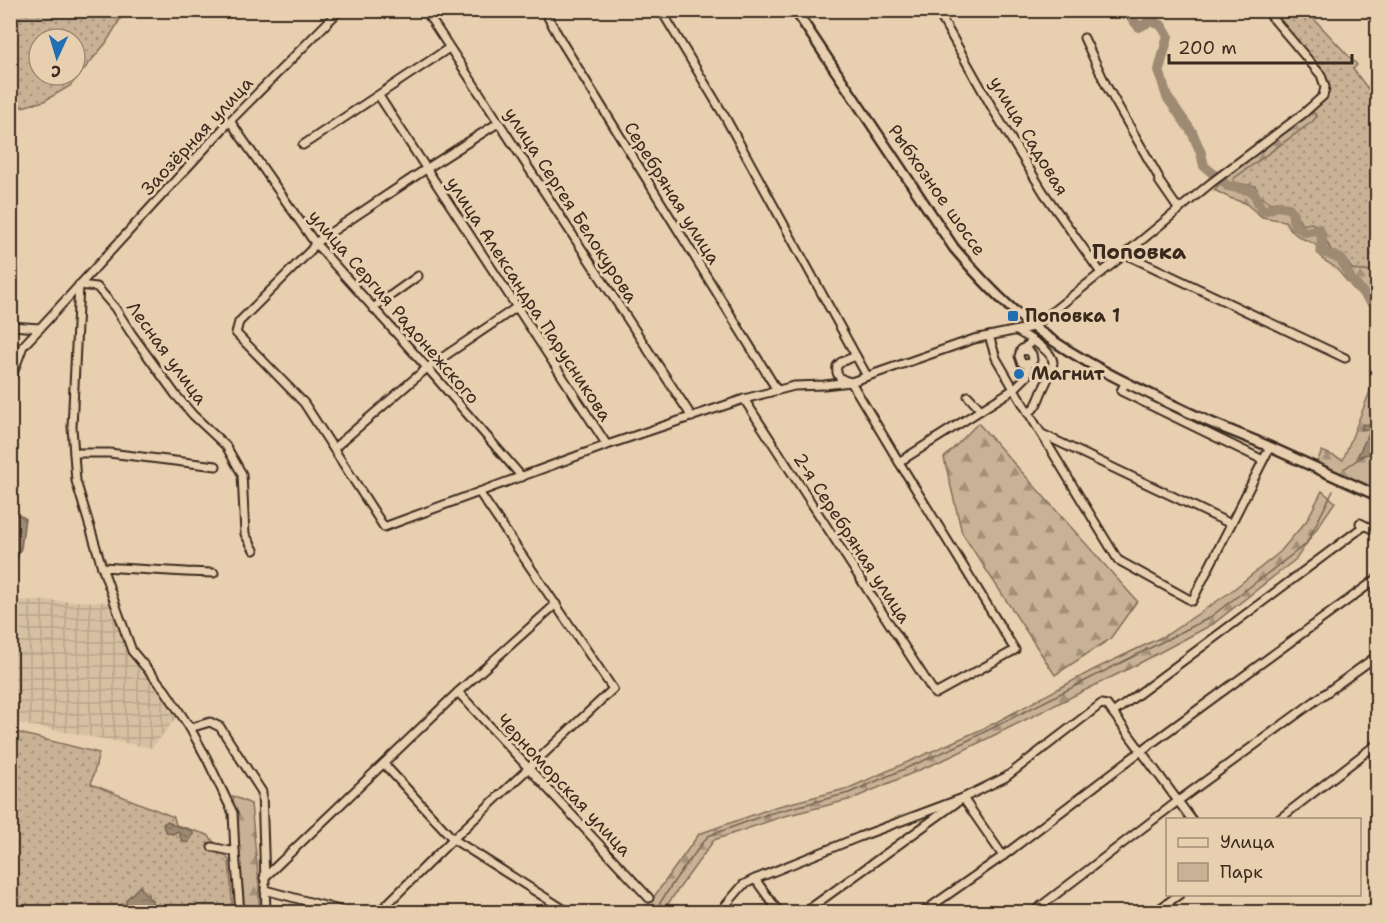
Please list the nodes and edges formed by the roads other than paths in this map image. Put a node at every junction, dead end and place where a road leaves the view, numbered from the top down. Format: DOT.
graph roads {
  1 [pos="340,10"];
  2 [pos="425,10"];
  3 [pos="544,10"];
  4 [pos="661,10"];
  5 [pos="795,10"];
  6 [pos="937,10"];
  7 [pos="1266,10"];
  8 [pos="1084,38"];
  9 [pos="449,48"];
  10 [pos="379,96"];
  11 [pos="230,121"];
  12 [pos="498,123"];
  13 [pos="303,145"];
  14 [pos="426,169"];
  15 [pos="1179,210"];
  16 [pos="315,243"];
  17 [pos="1125,254"];
  18 [pos="1101,273"];
  19 [pos="418,276"];
  20 [pos="79,285"];
  21 [pos="518,307"];
  22 [pos="373,308"];
  23 [pos="10,326"];
  24 [pos="1033,327"];
  25 [pos="40,328"];
  26 [pos="1017,331"];
  27 [pos="989,336"];
  28 [pos="1033,341"];
  29 [pos="856,356"];
  30 [pos="1345,358"];
  31 [pos="427,368"];
  32 [pos="867,376"];
  33 [pos="10,382"];
  34 [pos="851,382"];
  35 [pos="1126,382"];
  36 [pos="1014,389"];
  37 [pos="777,390"];
  38 [pos="968,396"];
  39 [pos="744,399"];
  40 [pos="981,410"];
  41 [pos="1028,413"];
  42 [pos="692,417"];
  43 [pos="1042,434"];
  44 [pos="607,445"];
  45 [pos="1270,447"];
  46 [pos="334,448"];
  47 [pos="74,453"];
  48 [pos="1263,460"];
  49 [pos="898,462"];
  50 [pos="216,466"];
  51 [pos="522,477"];
  52 [pos="479,492"];
  53 [pos="1377,496"];
  54 [pos="1231,524"];
  55 [pos="1377,532"];
  56 [pos="254,550"];
  57 [pos="102,567"];
  58 [pos="214,573"];
  59 [pos="1377,578"];
  60 [pos="556,604"];
  61 [pos="1377,655"];
  62 [pos="458,692"];
  63 [pos="1113,713"];
  64 [pos="190,728"];
  65 [pos="1377,743"];
  66 [pos="1141,751"];
  67 [pos="384,764"];
  68 [pos="528,769"];
  69 [pos="963,798"];
  70 [pos="1178,801"];
  71 [pos="1191,818"];
  72 [pos="1279,818"];
  73 [pos="453,839"];
  74 [pos="212,847"];
  75 [pos="235,852"];
  76 [pos="1003,856"];
  77 [pos="264,878"];
  78 [pos="755,879"];
  79 [pos="265,890"];
  80 [pos="1177,896"];
  81 [pos="649,898"];
  82 [pos="240,912"];
  83 [pos="266,912"];
  84 [pos="347,912"];
  85 [pos="379,912"];
  86 [pos="568,912"];
  87 [pos="720,912"];
  88 [pos="779,912"];
  89 [pos="805,912"];
  90 [pos="923,912"];
  91 [pos="1033,912"];
  92 [pos="1155,912"];
  1 -- 11 [label="street, Заозёрная улица"];
  2 -- 9 [label="street, улица Сергея Белокурова"];
  3 -- 37 [label="street, Серебряная улица"];
  4 -- 29 [label="street"];
  5 -- 24 [label="street, Рыбхозное шоссе"];
  6 -- 18 [label="street, улица Садовая"];
  7 -- 15 [label="street"];
  8 -- 15 [label="street"];
  9 -- 10 [label="street"];
  9 -- 12 [label="street, улица Сергея Белокурова"];
  10 -- 13 [label="street"];
  10 -- 14 [label="street, улица Александра Парусникова"];
  11 -- 16 [label="street, улица Сергия Радонежского"];
  11 -- 20 [label="street, Заозёрная улица"];
  12 -- 14 [label="street"];
  12 -- 42 [label="street, улица Сергея Белокурова"];
  14 -- 16 [label="street"];
  14 -- 21 [label="street, улица Александра Парусникова"];
  15 -- 17 [label="street"];
  16 -- 22 [label="street, улица Сергия Радонежского"];
  16 -- 46 [label="street"];
  17 -- 18 [label="street"];
  17 -- 30 [label="street"];
  18 -- 24 [label="street"];
  19 -- 22 [label="street"];
  20 -- 25 [label="street, Заозёрная улица"];
  20 -- 47 [label="street"];
  20 -- 56 [label="street, Лесная улица"];
  21 -- 31 [label="street"];
  21 -- 44 [label="street, улица Александра Парусникова"];
  22 -- 31 [label="street, улица Сергия Радонежского"];
  23 -- 25 [label="street"];
  24 -- 26 [label="street"];
  24 -- 35 [label="street, Рыбхозное шоссе"];
  25 -- 33 [label="street, Заозёрная улица"];
  26 -- 27 [label="street"];
  26 -- 28 [label="street"];
  27 -- 32 [label="street"];
  27 -- 36 [label="street"];
  28 -- 36 [label="street"];
  28 -- 41 [label="street"];
  29 -- 32 [label="street"];
  29 -- 34 [label="street"];
  31 -- 46 [label="street"];
  31 -- 51 [label="street, улица Сергия Радонежского"];
  32 -- 34 [label="street"];
  34 -- 37 [label="street"];
  34 -- 49 [label="street"];
  35 -- 45 [label="street, Рыбхозное шоссе"];
  35 -- 48 [label="street"];
  36 -- 40 [label="street"];
  36 -- 41 [label="street"];
  37 -- 39 [label="street"];
  38 -- 40 [label="street"];
  39 -- 42 [label="street"];
  39 -- 49 [label="street, 2-я Серебряная улица"];
  40 -- 49 [label="street"];
  41 -- 43 [label="street"];
  42 -- 44 [label="street"];
  43 -- 54 [label="street"];
  43 -- 54 [label="street"];
  44 -- 51 [label="street"];
  45 -- 48 [label="street"];
  45 -- 53 [label="street, Рыбхозное шоссе"];
  46 -- 52 [label="street"];
  47 -- 50 [label="street"];
  47 -- 57 [label="street"];
  48 -- 54 [label="street"];
  51 -- 52 [label="street"];
  52 -- 60 [label="street"];
  55 -- 63 [label="street"];
  57 -- 58 [label="street"];
  57 -- 64 [label="street"];
  59 -- 66 [label="street"];
  60 -- 62 [label="street"];
  60 -- 68 [label="street"];
  61 -- 70 [label="street"];
  62 -- 67 [label="street"];
  62 -- 68 [label="street, Черноморская улица"];
  63 -- 66 [label="street"];
  63 -- 69 [label="street"];
  64 -- 75 [label="street"];
  64 -- 77 [label="street"];
  65 -- 72 [label="street"];
  66 -- 70 [label="street"];
  66 -- 76 [label="street"];
  67 -- 73 [label="street"];
  67 -- 77 [label="street"];
  68 -- 73 [label="street"];
  68 -- 81 [label="street, Черноморская улица"];
  69 -- 76 [label="street"];
  69 -- 78 [label="street"];
  69 -- 89 [label="street"];
  70 -- 71 [label="street"];
  70 -- 91 [label="street"];
  73 -- 85 [label="street"];
  73 -- 86 [label="street"];
  74 -- 75 [label="street"];
  75 -- 82 [label="street"];
  76 -- 90 [label="street"];
  77 -- 79 [label="street"];
  78 -- 87 [label="street"];
  78 -- 88 [label="street"];
  79 -- 83 [label="street"];
  79 -- 84 [label="street"];
  80 -- 92 [label="street"];
}
